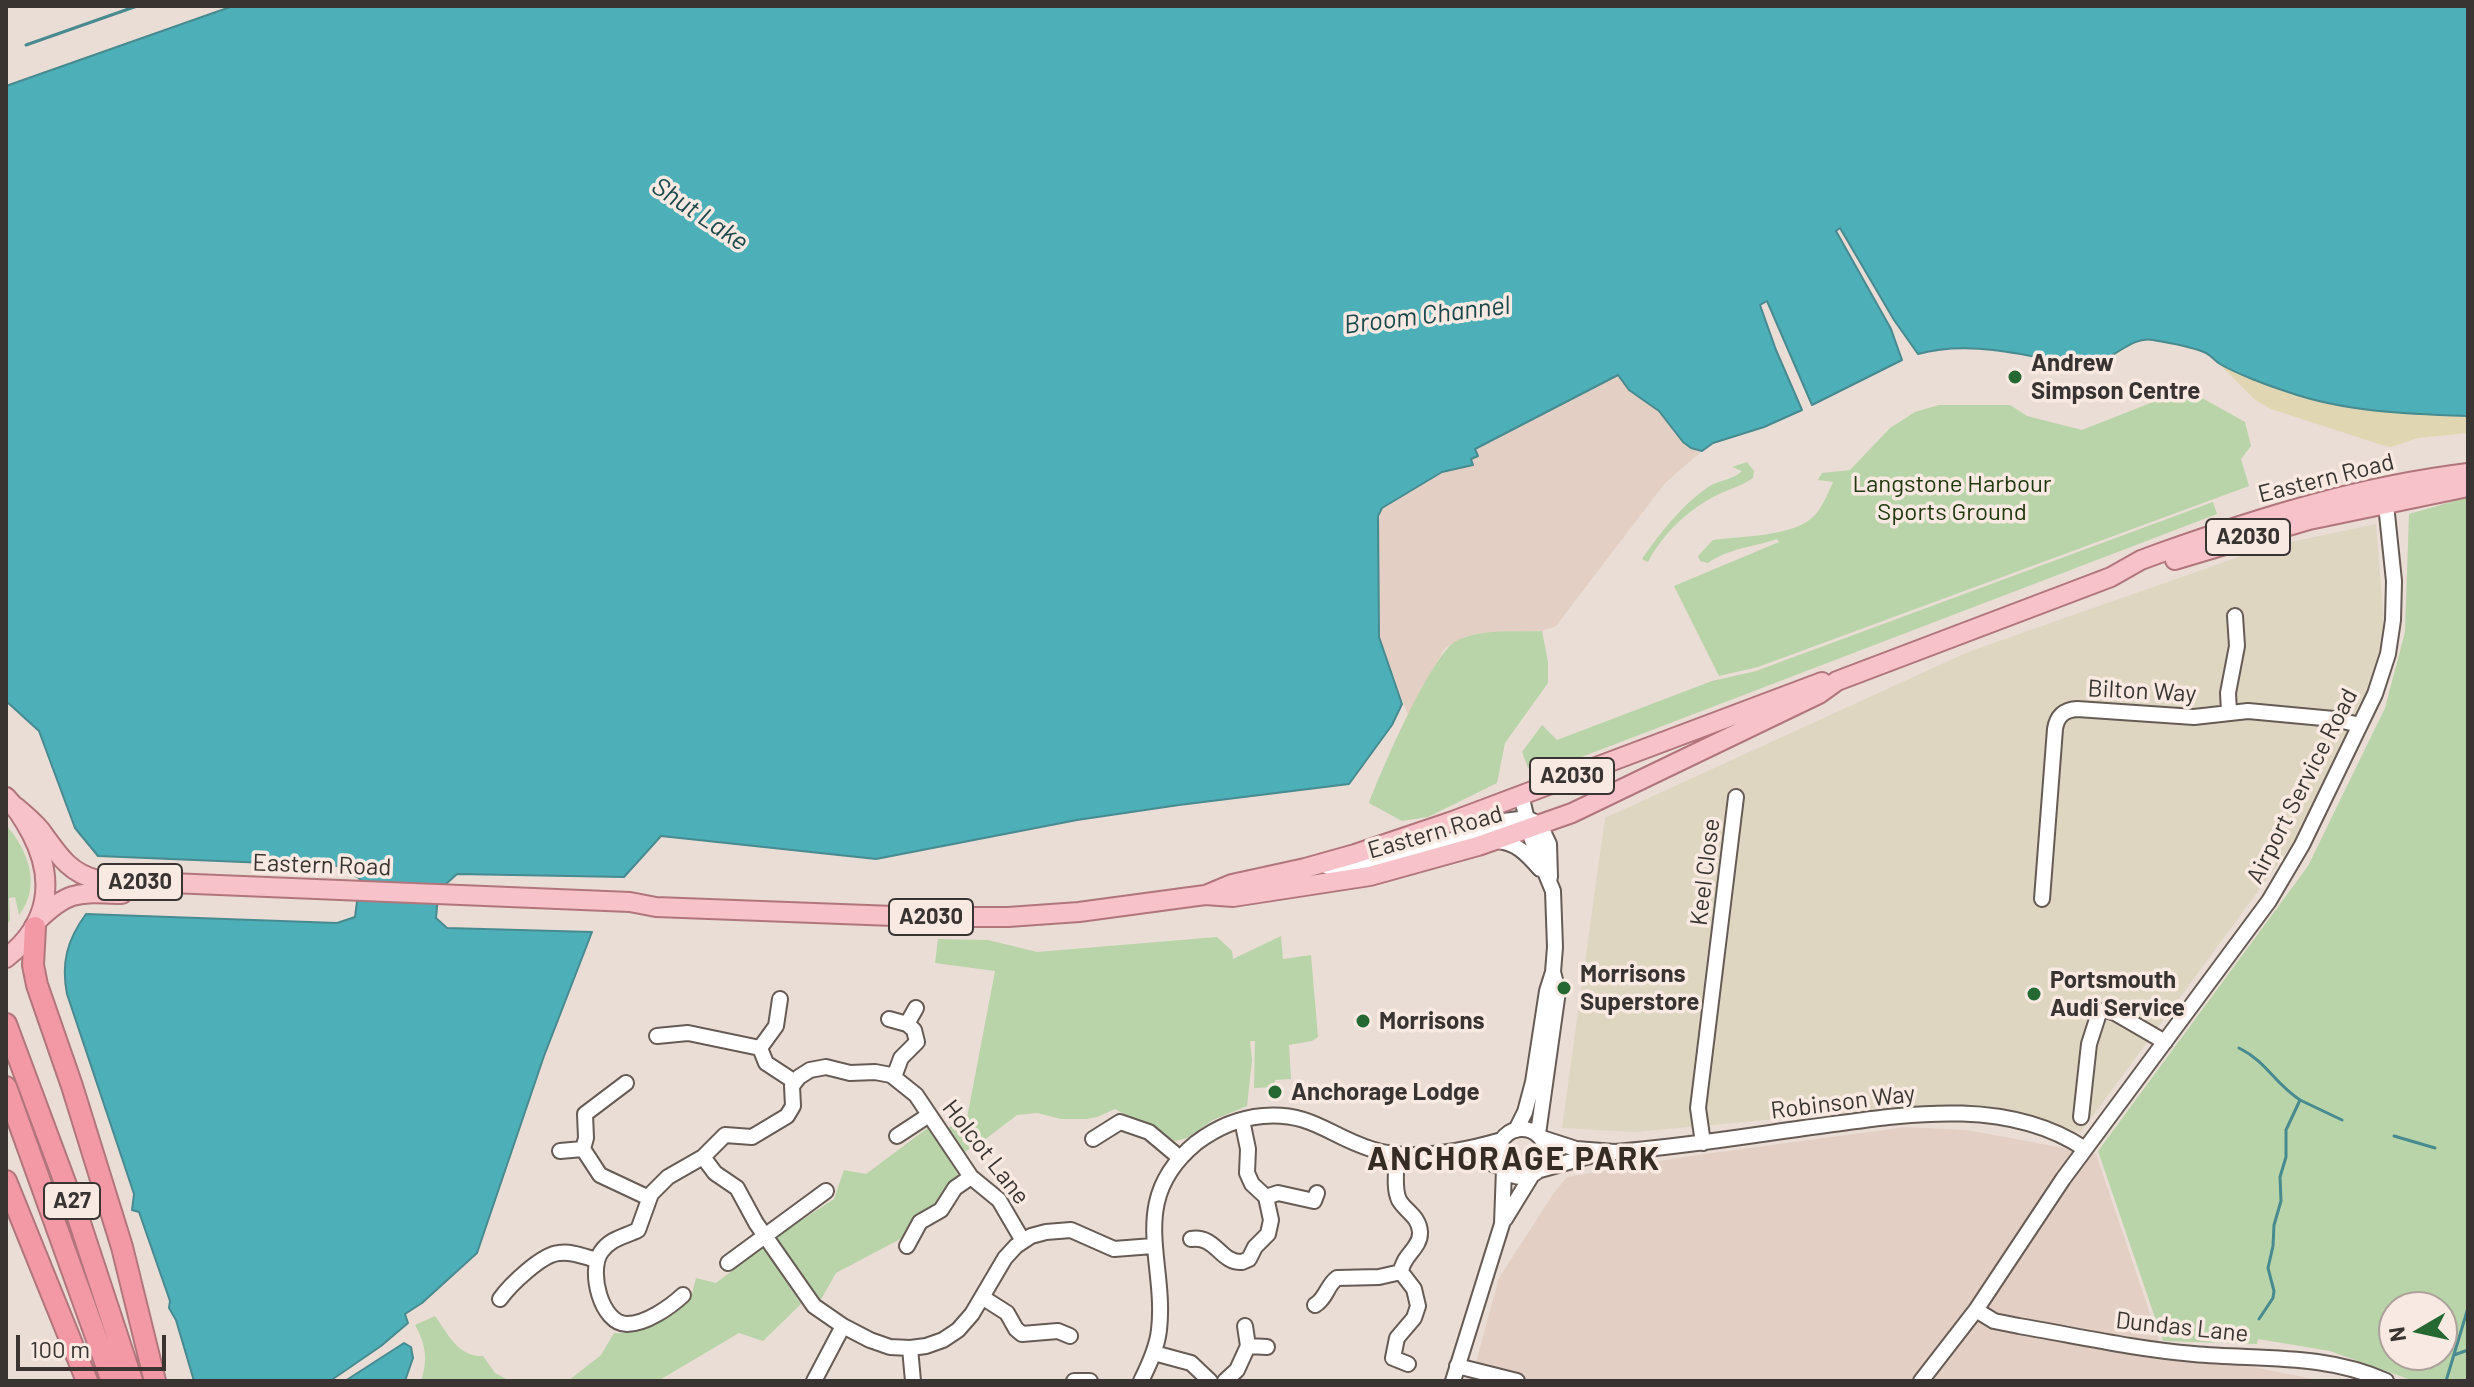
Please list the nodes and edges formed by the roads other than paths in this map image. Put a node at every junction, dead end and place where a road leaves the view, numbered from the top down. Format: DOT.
graph roads {
  1 [pos="2468,473"];
  2 [pos="2468,487"];
  3 [pos="2385,494"];
  4 [pos="2235,616"];
  5 [pos="1837,681"];
  6 [pos="2229,712"];
  7 [pos="2360,725"];
  8 [pos="1521,795"];
  9 [pos="1736,797"];
  10 [pos="11,802"];
  11 [pos="1532,824"];
  12 [pos="1493,841"];
  13 [pos="1305,868"];
  14 [pos="1550,881"];
  15 [pos="296,894"];
  16 [pos="1205,895"];
  17 [pos="2042,899"];
  18 [pos="36,924"];
  19 [pos="6,958"];
  20 [pos="1553,972"];
  21 [pos="780,999"];
  22 [pos="916,1008"];
  23 [pos="889,1019"];
  24 [pos="6,1024"];
  25 [pos="907,1024"];
  26 [pos="657,1036"];
  27 [pos="2165,1042"];
  28 [pos="760,1048"];
  29 [pos="894,1077"];
  30 [pos="795,1082"];
  31 [pos="626,1083"];
  32 [pos="6,1087"];
  33 [pos="929,1115"];
  34 [pos="2081,1117"];
  35 [pos="1242,1120"];
  36 [pos="1516,1130"];
  37 [pos="897,1136"];
  38 [pos="1540,1136"];
  39 [pos="1093,1139"];
  40 [pos="1502,1140"];
  41 [pos="1703,1143"];
  42 [pos="583,1149"];
  43 [pos="2085,1149"];
  44 [pos="560,1151"];
  45 [pos="1459,1151"];
  46 [pos="1601,1153"];
  47 [pos="1397,1154"];
  48 [pos="703,1157"];
  49 [pos="1180,1158"];
  50 [pos="1502,1168"];
  51 [pos="1536,1173"];
  52 [pos="971,1177"];
  53 [pos="6,1181"];
  54 [pos="826,1191"];
  55 [pos="1317,1193"];
  56 [pos="1266,1197"];
  57 [pos="649,1198"];
  58 [pos="1502,1224"];
  59 [pos="765,1234"];
  60 [pos="1191,1239"];
  61 [pos="1023,1241"];
  62 [pos="907,1246"];
  63 [pos="1153,1246"];
  64 [pos="597,1260"];
  65 [pos="728,1263"];
  66 [pos="1401,1272"];
  67 [pos="683,1295"];
  68 [pos="982,1297"];
  69 [pos="500,1299"];
  70 [pos="1315,1305"];
  71 [pos="1976,1310"];
  72 [pos="843,1326"];
  73 [pos="1245,1326"];
  74 [pos="1070,1336"];
  75 [pos="1248,1346"];
  76 [pos="1267,1347"];
  77 [pos="910,1348"];
  78 [pos="1154,1353"];
  79 [pos="1408,1364"];
  80 [pos="1455,1374"];
  81 [pos="87,1381"];
  82 [pos="112,1381"];
  83 [pos="132,1381"];
  84 [pos="155,1381"];
  85 [pos="814,1381"];
  86 [pos="913,1381"];
  87 [pos="1074,1381"];
  88 [pos="1090,1381"];
  89 [pos="1141,1381"];
  90 [pos="1210,1381"];
  91 [pos="1225,1381"];
  92 [pos="1517,1381"];
  93 [pos="1921,1381"];
  94 [pos="2386,1381"];
  1 -- 3 [label="main road, Eastern Road / A2030"];
  2 -- 3 [label="main road, Eastern Road / A2030"];
  3 -- 5 [label="main road, Eastern Road / A2030"];
  3 -- 7 [label="street, Airport Service Road"];
  4 -- 6 [label="street"];
  5 -- 8 [label="main road, Eastern Road / A2030"];
  5 -- 11 [label="main road, Eastern Road / A2030"];
  6 -- 7 [label="street, Bilton Way"];
  6 -- 17 [label="street, Bilton Way"];
  7 -- 27 [label="street, Airport Service Road"];
  8 -- 11 [label="street"];
  8 -- 13 [label="main road, Eastern Road / A2030"];
  9 -- 41 [label="street, Keel Close"];
  10 -- 15 [label="main road, Eastern Road / A2030"];
  10 -- 18 [label="main road"];
  11 -- 12 [label="main road, Eastern Road / A2030"];
  11 -- 13 [label="street"];
  11 -- 14 [label="street"];
  12 -- 14 [label="street"];
  12 -- 16 [label="main road, Eastern Road / A2030"];
  13 -- 16 [label="main road, Eastern Road / A2030"];
  14 -- 20 [label="street"];
  15 -- 16 [label="main road, Eastern Road / A2030"];
  15 -- 18 [label="main road, Eastern Road / A2030"];
  18 -- 19 [label="main road, Eastern Road"];
  18 -- 84 [label="highway"];
  20 -- 36 [label="street"];
  20 -- 38 [label="street"];
  21 -- 28 [label="street"];
  22 -- 25 [label="street"];
  23 -- 25 [label="street"];
  24 -- 83 [label="highway, A27"];
  25 -- 29 [label="street"];
  26 -- 28 [label="street"];
  27 -- 34 [label="street"];
  27 -- 43 [label="street, Airport Service Road"];
  28 -- 30 [label="street"];
  29 -- 30 [label="street"];
  29 -- 33 [label="street, Holcot Lane"];
  30 -- 48 [label="street"];
  31 -- 42 [label="street"];
  32 -- 82 [label="highway, A27"];
  33 -- 37 [label="street"];
  33 -- 52 [label="street, Holcot Lane"];
  35 -- 47 [label="street"];
  35 -- 49 [label="street"];
  35 -- 56 [label="street"];
  36 -- 38 [label="street"];
  36 -- 40 [label="street"];
  38 -- 46 [label="street, Robinson Way"];
  38 -- 51 [label="street"];
  39 -- 49 [label="street"];
  40 -- 45 [label="street"];
  40 -- 50 [label="street"];
  41 -- 43 [label="street, Robinson Way"];
  41 -- 46 [label="street, Robinson Way"];
  42 -- 44 [label="street"];
  42 -- 57 [label="street"];
  43 -- 71 [label="street, Airport Service Road"];
  45 -- 47 [label="street"];
  45 -- 50 [label="street"];
  46 -- 51 [label="street, Robinson Way"];
  47 -- 66 [label="street"];
  48 -- 57 [label="street"];
  48 -- 59 [label="street"];
  49 -- 63 [label="street"];
  50 -- 51 [label="street"];
  50 -- 58 [label="street"];
  51 -- 58 [label="street"];
  52 -- 61 [label="street, Holcot Lane"];
  52 -- 62 [label="street"];
  53 -- 81 [label="highway"];
  54 -- 59 [label="street"];
  55 -- 56 [label="street"];
  56 -- 60 [label="street"];
  57 -- 64 [label="street"];
  58 -- 80 [label="street"];
  59 -- 65 [label="street"];
  59 -- 72 [label="street"];
  61 -- 63 [label="street"];
  61 -- 68 [label="street"];
  63 -- 78 [label="street"];
  64 -- 67 [label="street"];
  64 -- 69 [label="street"];
  66 -- 70 [label="street"];
  66 -- 79 [label="street"];
  68 -- 74 [label="street"];
  68 -- 77 [label="street"];
  71 -- 93 [label="street, Airport Service Road"];
  71 -- 94 [label="street, Dundas Lane"];
  72 -- 77 [label="street"];
  72 -- 85 [label="street"];
  73 -- 75 [label="street"];
  75 -- 76 [label="street"];
  75 -- 91 [label="street"];
  77 -- 86 [label="street"];
  78 -- 89 [label="street"];
  78 -- 90 [label="street"];
  80 -- 92 [label="street"];
  87 -- 88 [label="street"];
}
